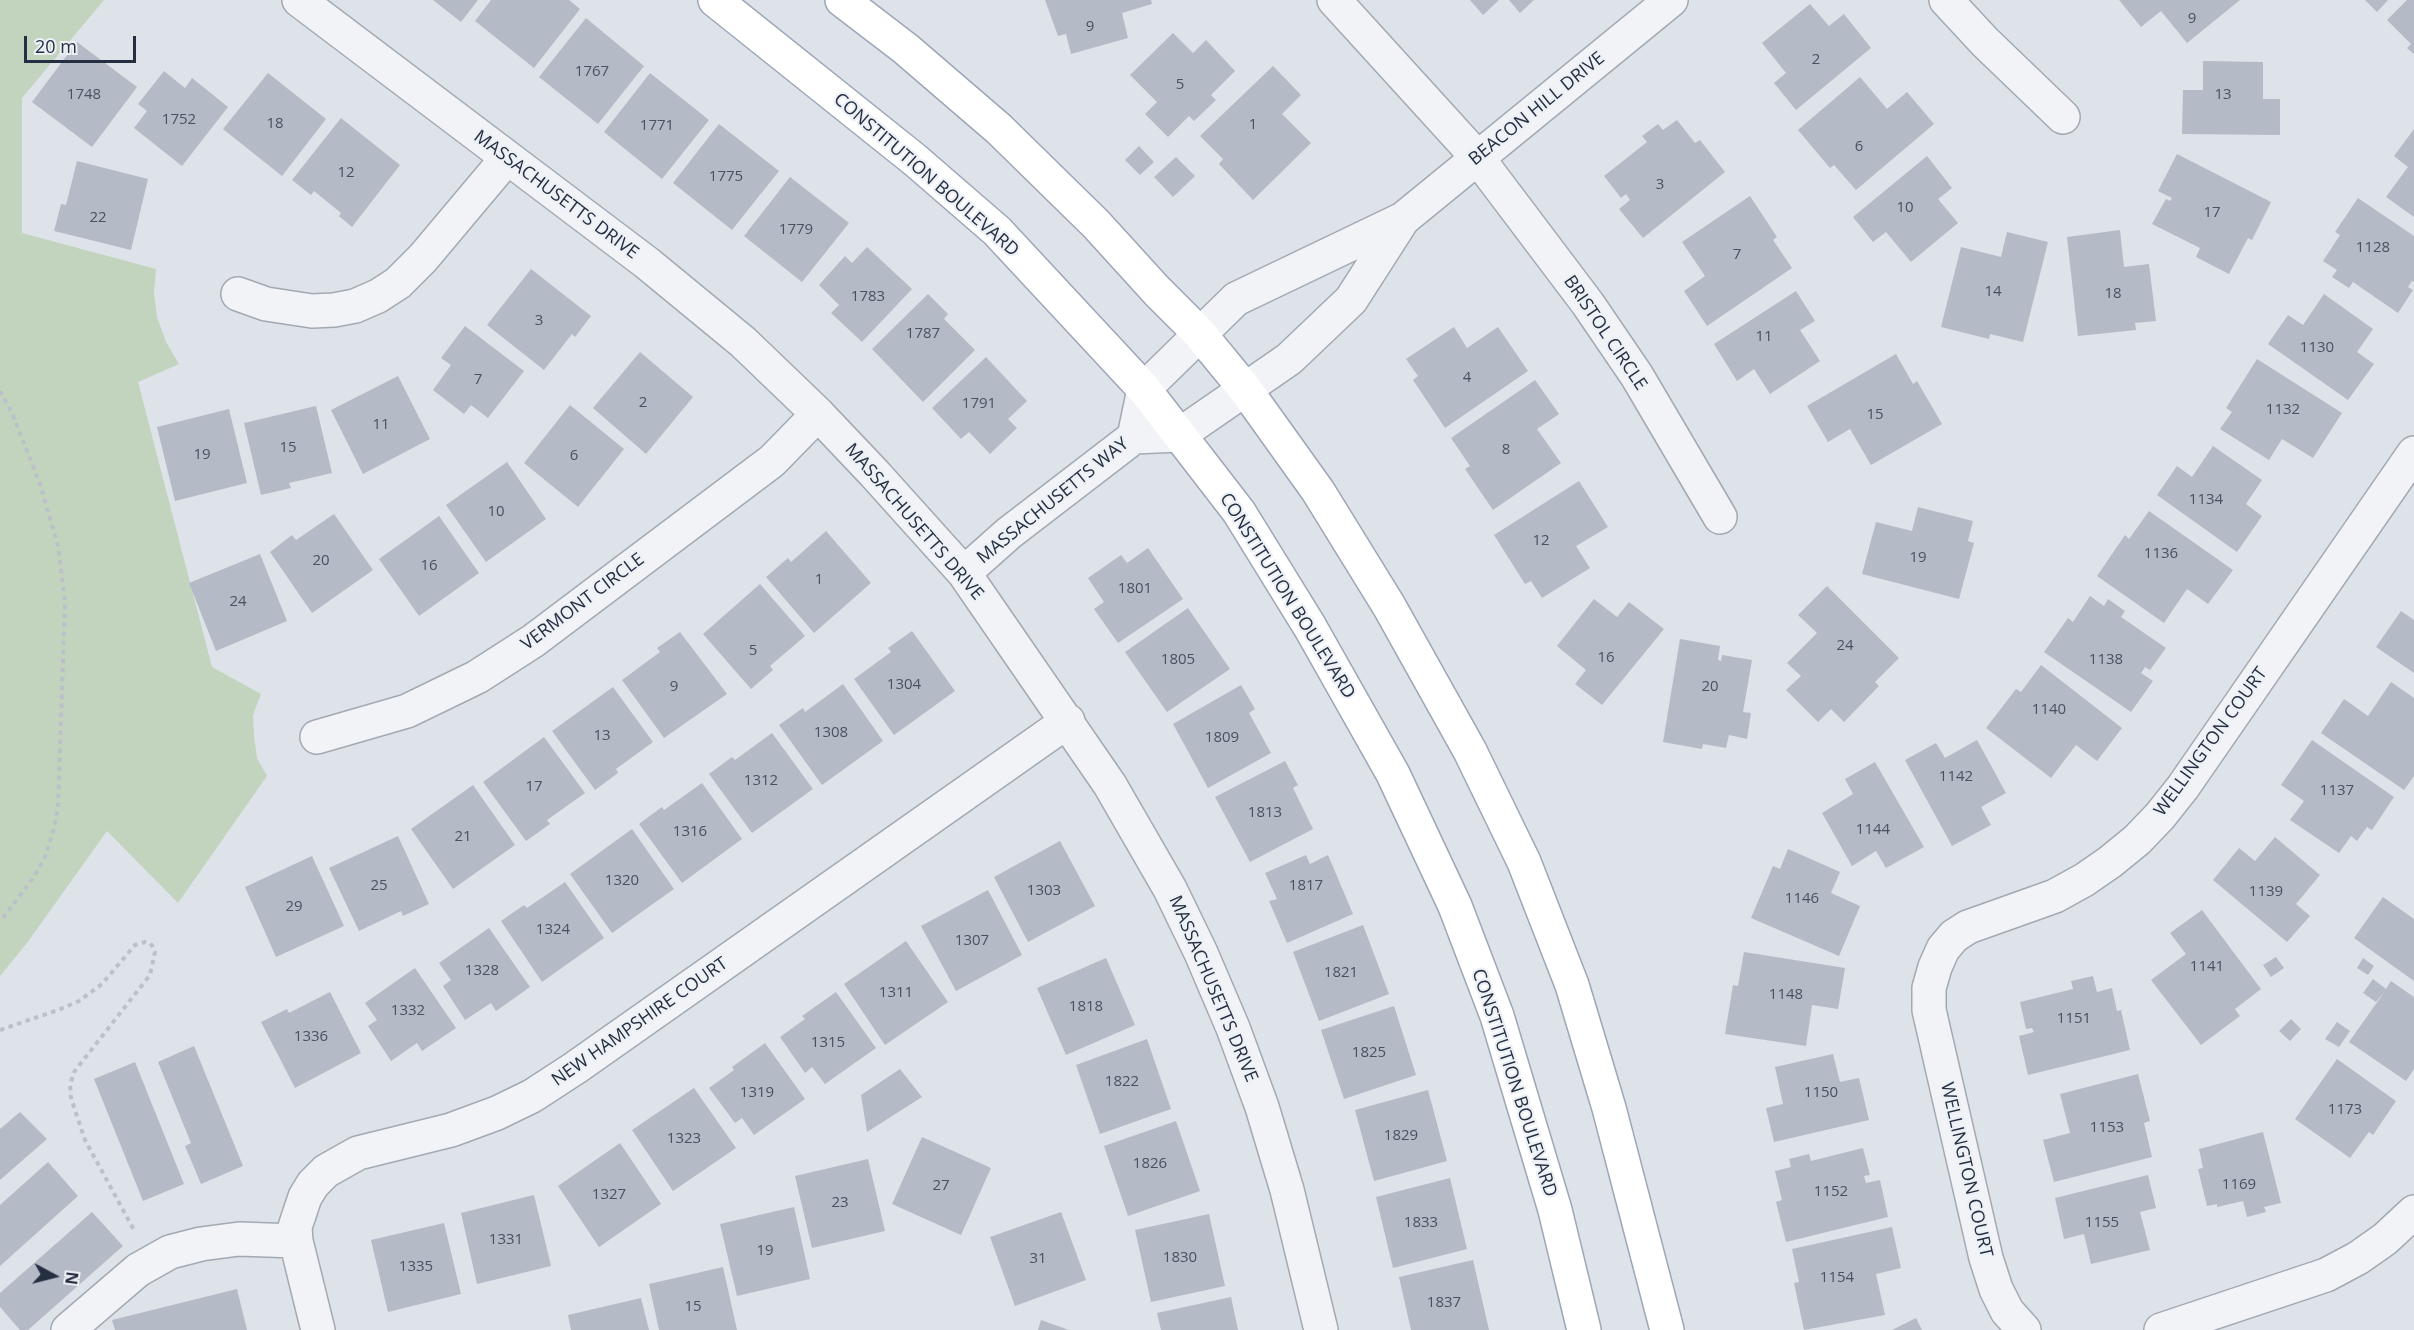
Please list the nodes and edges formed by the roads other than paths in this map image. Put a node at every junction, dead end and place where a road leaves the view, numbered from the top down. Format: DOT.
graph roads {
  1 [pos="298,0"];
  2 [pos="715,0"];
  3 [pos="842,0"];
  4 [pos="1334,0"];
  5 [pos="1671,0"];
  6 [pos="1946,0"];
  7 [pos="2063,117"];
  8 [pos="1477,157"];
  9 [pos="507,158"];
  10 [pos="1403,219"];
  11 [pos="238,294"];
  12 [pos="1199,333"];
  13 [pos="1144,389"];
  14 [pos="1245,389"];
  15 [pos="818,414"];
  16 [pos="1179,435"];
  17 [pos="1134,437"];
  18 [pos="2414,453"];
  19 [pos="1720,517"];
  20 [pos="964,573"];
  21 [pos="1068,721"];
  22 [pos="317,737"];
  23 [pos="2414,1212"];
  24 [pos="296,1241"];
  25 [pos="68,1330"];
  26 [pos="318,1330"];
  27 [pos="1321,1330"];
  28 [pos="1584,1330"];
  29 [pos="1667,1330"];
  30 [pos="2024,1330"];
  31 [pos="2161,1330"];
  1 -- 9 [label="street, MASSACHUSETTS DRIVE"];
  2 -- 13 [label="main road, CONSTITUTION BOULEVARD"];
  3 -- 12 [label="main road"];
  4 -- 8 [label="street, BRISTOL CIRCLE"];
  5 -- 8 [label="street, BEACON HILL DRIVE"];
  6 -- 7 [label="street"];
  8 -- 10 [label="street, BEACON HILL DRIVE"];
  8 -- 19 [label="street, BRISTOL CIRCLE"];
  9 -- 11 [label="street"];
  9 -- 15 [label="street, MASSACHUSETTS DRIVE"];
  10 -- 12 [label="street, BEACON HILL DRIVE"];
  10 -- 14 [label="street, BEACON HILL DRIVE"];
  12 -- 13 [label="street, BEACON HILL DRIVE"];
  12 -- 14 [label="main road"];
  13 -- 16 [label="main road, CONSTITUTION BOULEVARD"];
  13 -- 17 [label="street, MASSACHUSETTS WAY"];
  14 -- 16 [label="street, BEACON HILL DRIVE"];
  14 -- 29 [label="main road"];
  15 -- 20 [label="street, MASSACHUSETTS DRIVE"];
  15 -- 22 [label="street, VERMONT CIRCLE"];
  16 -- 17 [label="street"];
  16 -- 28 [label="main road, CONSTITUTION BOULEVARD"];
  17 -- 20 [label="street, MASSACHUSETTS WAY"];
  18 -- 30 [label="street, WELLINGTON COURT"];
  20 -- 21 [label="street, MASSACHUSETTS DRIVE"];
  21 -- 24 [label="street, NEW HAMPSHIRE COURT"];
  21 -- 27 [label="street, MASSACHUSETTS DRIVE"];
  23 -- 31 [label="street"];
  24 -- 25 [label="street"];
  24 -- 26 [label="street, NEW HAMPSHIRE COURT"];
}
